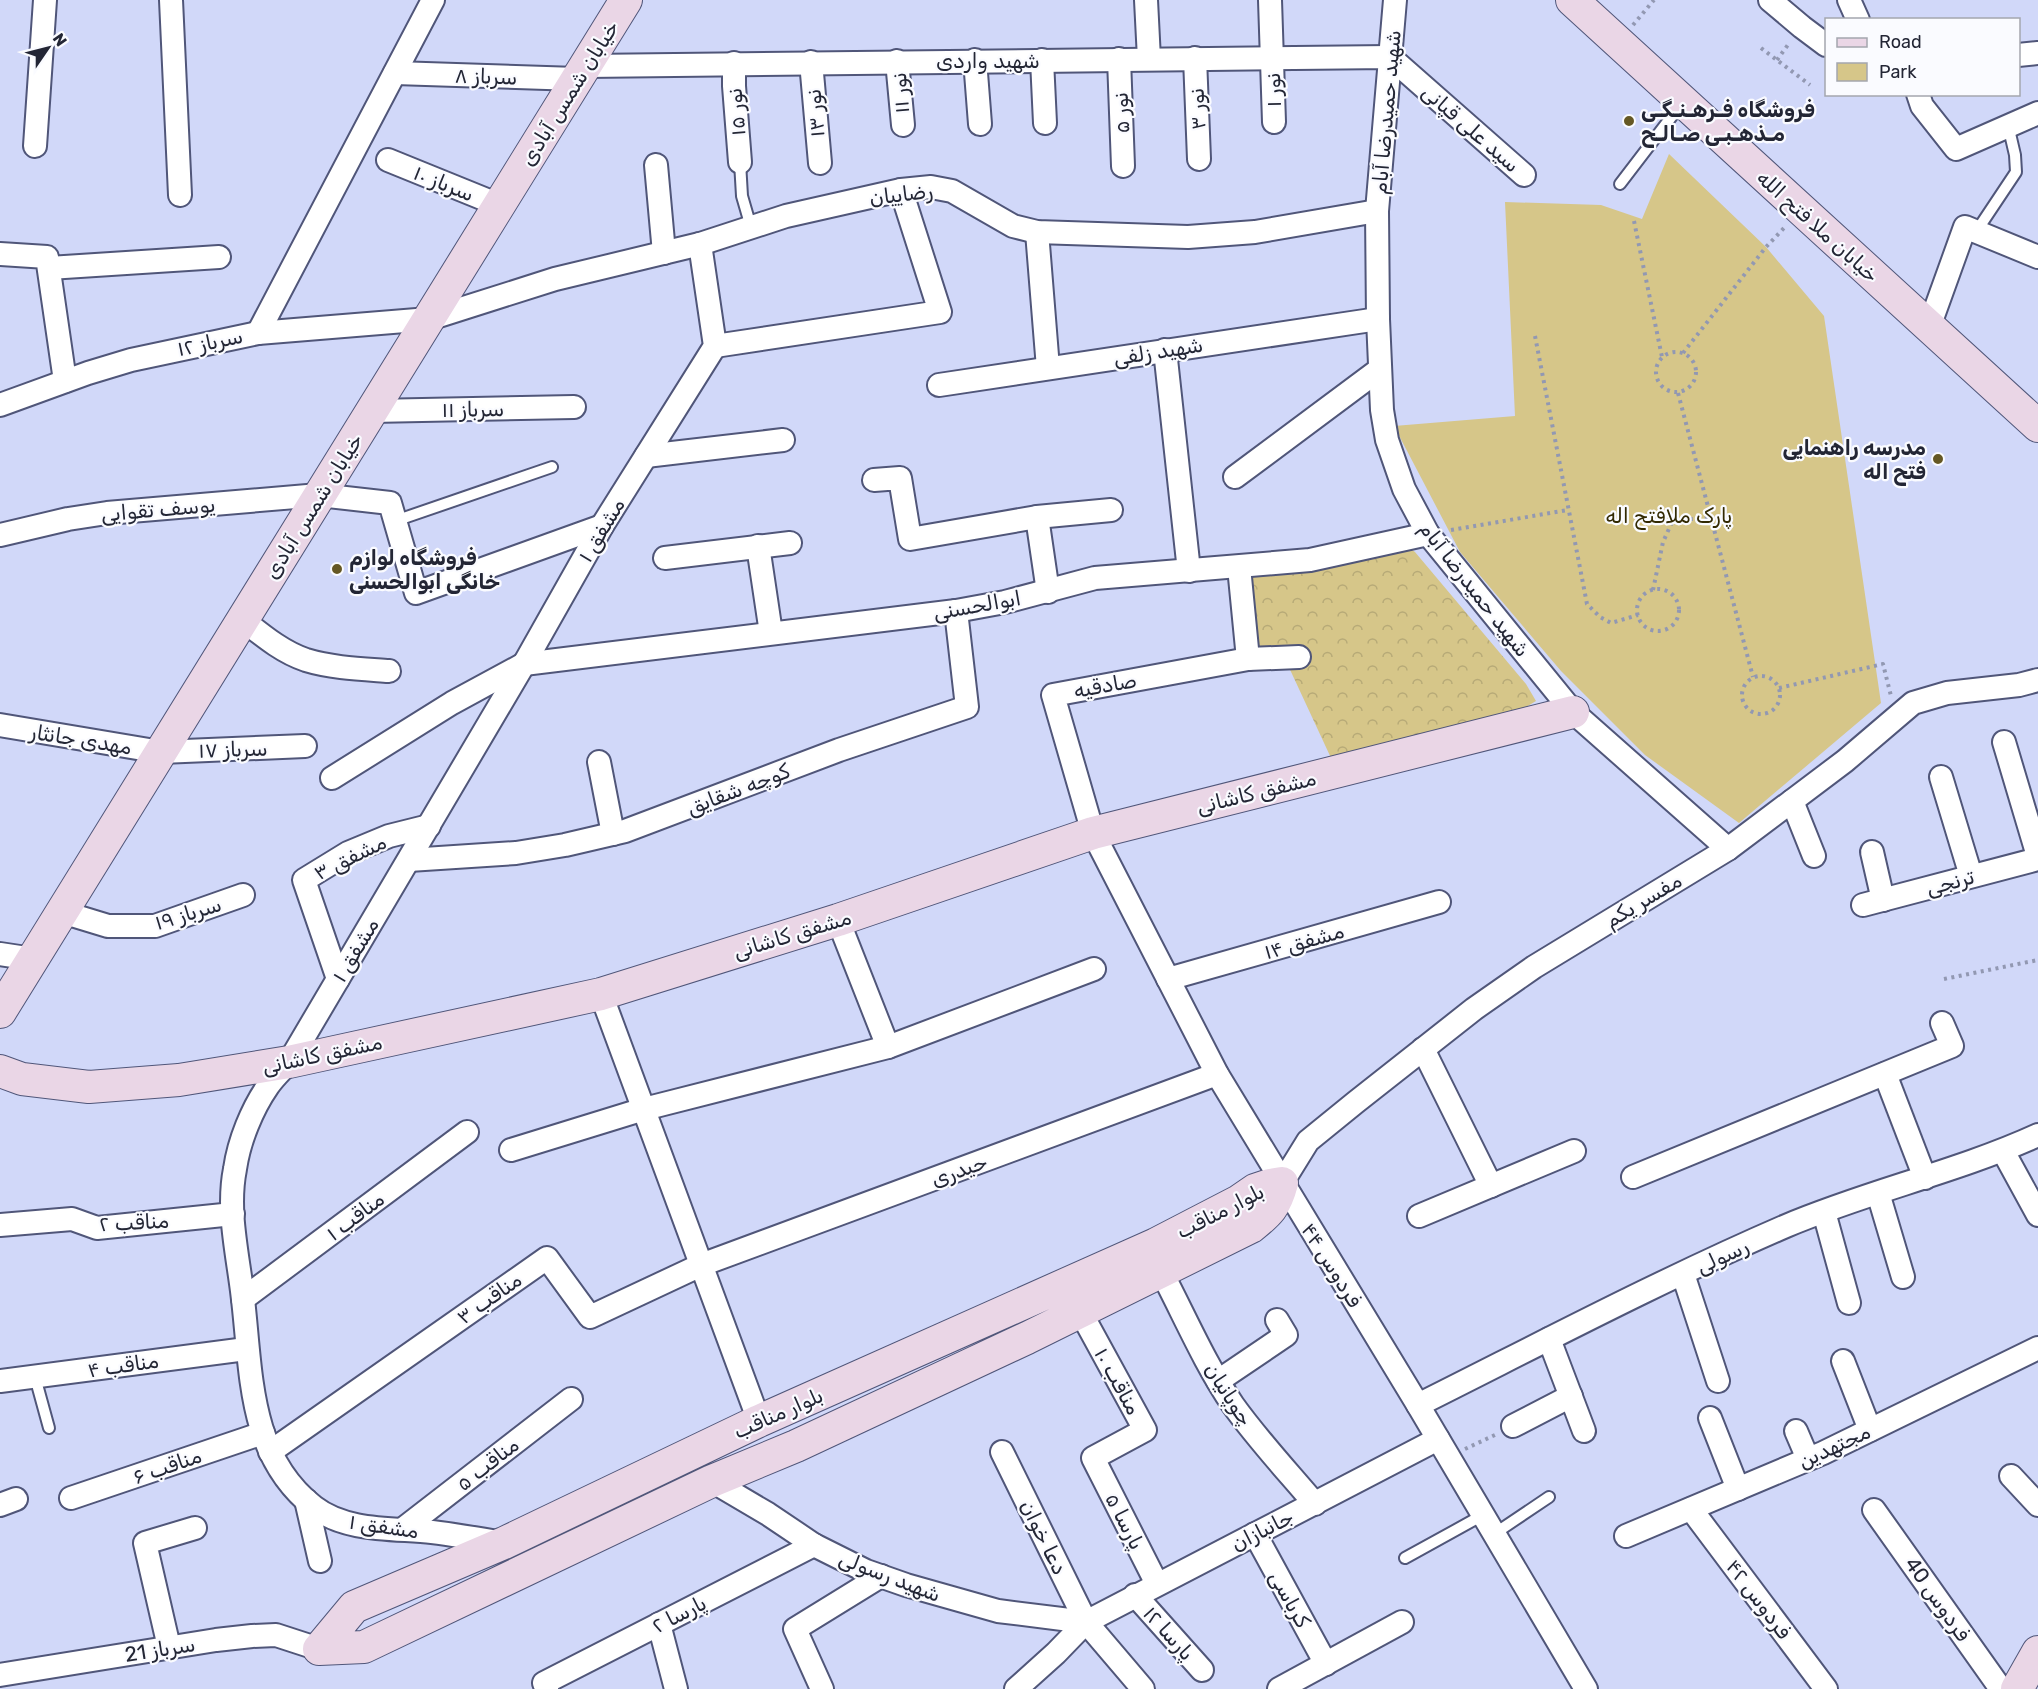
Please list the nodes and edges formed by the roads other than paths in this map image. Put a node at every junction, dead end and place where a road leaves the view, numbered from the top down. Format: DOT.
graph roads {
  1 [pos="45,0"];
  2 [pos="171,0"];
  3 [pos="433,0"];
  4 [pos="626,0"];
  5 [pos="1146,0"];
  6 [pos="1270,0"];
  7 [pos="1395,0"];
  8 [pos="1572,0"];
  9 [pos="1770,0"];
  10 [pos="1849,0"];
  11 [pos="1857,18"];
  12 [pos="1825,44"];
  13 [pos="2038,53"];
  14 [pos="2020,55"];
  15 [pos="1390,57"];
  16 [pos="1195,58"];
  17 [pos="1272,58"];
  18 [pos="1119,59"];
  19 [pos="1149,59"];
  20 [pos="975,60"];
  21 [pos="1042,60"];
  22 [pos="897,61"];
  23 [pos="811,62"];
  24 [pos="734,63"];
  25 [pos="581,72"];
  26 [pos="395,73"];
  27 [pos="1920,100"];
  28 [pos="1683,103"];
  29 [pos="2038,113"];
  30 [pos="1274,122"];
  31 [pos="1045,123"];
  32 [pos="980,124"];
  33 [pos="903,125"];
  34 [pos="2008,125"];
  35 [pos="35,146"];
  36 [pos="1199,159"];
  37 [pos="388,160"];
  38 [pos="740,162"];
  39 [pos="820,164"];
  40 [pos="656,165"];
  41 [pos="1124,166"];
  42 [pos="1524,175"];
  43 [pos="1620,184"];
  44 [pos="902,190"];
  45 [pos="180,195"];
  46 [pos="499,205"];
  47 [pos="1377,212"];
  48 [pos="751,228"];
  49 [pos="1971,230"];
  50 [pos="1037,232"];
  51 [pos="700,244"];
  52 [pos="664,253"];
  53 [pos="0,254"];
  54 [pos="219,257"];
  55 [pos="2038,257"];
  56 [pos="49,268"];
  57 [pos="429,319"];
  58 [pos="1378,319"];
  59 [pos="1929,327"];
  60 [pos="258,333"];
  61 [pos="715,346"];
  62 [pos="1165,350"];
  63 [pos="1048,368"];
  64 [pos="1380,369"];
  65 [pos="65,381"];
  66 [pos="939,385"];
  67 [pos="0,405"];
  68 [pos="574,407"];
  69 [pos="372,411"];
  70 [pos="2038,426"];
  71 [pos="783,441"];
  72 [pos="646,456"];
  73 [pos="552,467"];
  74 [pos="1235,477"];
  75 [pos="874,480"];
  76 [pos="319,495"];
  77 [pos="1111,510"];
  78 [pos="1037,517"];
  79 [pos="395,521"];
  80 [pos="602,526"];
  81 [pos="1428,534"];
  82 [pos="0,535"];
  83 [pos="790,543"];
  84 [pos="758,546"];
  85 [pos="665,558"];
  86 [pos="1239,567"];
  87 [pos="1189,571"];
  88 [pos="1048,592"];
  89 [pos="956,611"];
  90 [pos="243,620"];
  91 [pos="771,633"];
  92 [pos="1299,657"];
  93 [pos="1248,659"];
  94 [pos="524,664"];
  95 [pos="389,672"];
  96 [pos="2038,680"];
  97 [pos="1573,712"];
  98 [pos="0,725"];
  99 [pos="2004,742"];
  100 [pos="305,746"];
  101 [pos="161,752"];
  102 [pos="599,762"];
  103 [pos="1941,777"];
  104 [pos="332,778"];
  105 [pos="1792,801"];
  106 [pos="429,826"];
  107 [pos="1093,833"];
  108 [pos="613,834"];
  109 [pos="1728,849"];
  110 [pos="1872,852"];
  111 [pos="1814,856"];
  112 [pos="2038,857"];
  113 [pos="408,860"];
  114 [pos="1971,876"];
  115 [pos="243,895"];
  116 [pos="1439,902"];
  117 [pos="62,912"];
  118 [pos="837,920"];
  119 [pos="0,954"];
  120 [pos="33,959"];
  121 [pos="1094,969"];
  122 [pos="338,979"];
  123 [pos="1168,979"];
  124 [pos="601,994"];
  125 [pos="0,1012"];
  126 [pos="1942,1023"];
  127 [pos="888,1047"];
  128 [pos="1423,1049"];
  129 [pos="289,1062"];
  130 [pos="0,1071"];
  131 [pos="1216,1074"];
  132 [pos="1885,1074"];
  133 [pos="644,1109"];
  134 [pos="467,1132"];
  135 [pos="2038,1135"];
  136 [pos="511,1150"];
  137 [pos="1574,1151"];
  138 [pos="2003,1151"];
  139 [pos="1633,1177"];
  140 [pos="1924,1178"];
  141 [pos="1282,1183"];
  142 [pos="1491,1186"];
  143 [pos="1878,1194"];
  144 [pos="1824,1212"];
  145 [pos="232,1214"];
  146 [pos="2038,1215"];
  147 [pos="1419,1216"];
  148 [pos="0,1225"];
  149 [pos="701,1265"];
  150 [pos="1162,1273"];
  151 [pos="1683,1274"];
  152 [pos="1903,1277"];
  153 [pos="243,1299"];
  154 [pos="1849,1303"];
  155 [pos="1080,1311"];
  156 [pos="1277,1320"];
  157 [pos="1549,1339"];
  158 [pos="2038,1348"];
  159 [pos="246,1349"];
  160 [pos="1843,1361"];
  161 [pos="34,1377"];
  162 [pos="0,1381"];
  163 [pos="1218,1381"];
  164 [pos="1718,1381"];
  165 [pos="1571,1396"];
  166 [pos="571,1399"];
  167 [pos="1418,1405"];
  168 [pos="1710,1418"];
  169 [pos="759,1421"];
  170 [pos="1513,1426"];
  171 [pos="49,1428"];
  172 [pos="1870,1430"];
  173 [pos="1584,1431"];
  174 [pos="1796,1431"];
  175 [pos="267,1443"];
  176 [pos="1443,1448"];
  177 [pos="1002,1452"];
  178 [pos="1093,1458"];
  179 [pos="1808,1459"];
  180 [pos="2011,1476"];
  181 [pos="712,1481"];
  182 [pos="1738,1489"];
  183 [pos="1549,1497"];
  184 [pos="71,1498"];
  185 [pos="306,1500"];
  186 [pos="1315,1504"];
  187 [pos="2038,1505"];
  188 [pos="1691,1509"];
  189 [pos="1874,1510"];
  190 [pos="1489,1524"];
  191 [pos="195,1528"];
  192 [pos="403,1529"];
  193 [pos="1255,1534"];
  194 [pos="1626,1536"];
  195 [pos="504,1543"];
  196 [pos="814,1545"];
  197 [pos="1405,1558"];
  198 [pos="320,1561"];
  199 [pos="881,1576"];
  200 [pos="1157,1584"];
  201 [pos="1135,1596"];
  202 [pos="1086,1622"];
  203 [pos="1402,1622"];
  204 [pos="659,1624"];
  205 [pos="169,1647"];
  206 [pos="319,1649"];
  207 [pos="2038,1652"];
  208 [pos="1326,1664"];
  209 [pos="1202,1670"];
  210 [pos="0,1676"];
  211 [pos="545,1686"];
  212 [pos="676,1689"];
  213 [pos="822,1689"];
  214 [pos="1016,1689"];
  215 [pos="1143,1689"];
  216 [pos="1279,1689"];
  217 [pos="1586,1689"];
  218 [pos="1826,1689"];
  219 [pos="2001,1689"];
  220 [pos="2017,1689"];
  1 -- 35 [label="street"];
  2 -- 45 [label="street"];
  3 -- 26 [label="street"];
  4 -- 25 [label="street, خیابان شمس آبادی"];
  5 -- 19 [label="street"];
  6 -- 17 [label="street, نور ۱"];
  7 -- 15 [label="street, شهید حمیدرضا آبام"];
  8 -- 28 [label="street, خیابان ملا فتح الله"];
  9 -- 12 [label="street"];
  10 -- 11 [label="street"];
  13 -- 14 [label="street"];
  15 -- 17 [label="street, شهید واردی"];
  15 -- 42 [label="street, سید علی قپانی"];
  15 -- 47 [label="street, شهید حمیدرضا آبام"];
  16 -- 17 [label="street, شهید واردی"];
  16 -- 19 [label="street, شهید واردی"];
  16 -- 36 [label="street, نور ۳"];
  17 -- 30 [label="street, نور ۱"];
  18 -- 19 [label="street, شهید واردی"];
  18 -- 21 [label="street, شهید واردی"];
  18 -- 41 [label="street, نور ۵"];
  20 -- 21 [label="street, شهید واردی"];
  20 -- 22 [label="street, شهید واردی"];
  20 -- 32 [label="street"];
  21 -- 31 [label="street"];
  22 -- 23 [label="street, شهید واردی"];
  22 -- 33 [label="street, نور ۱۱"];
  23 -- 24 [label="street, شهید واردی"];
  23 -- 39 [label="street, نور ۱۳"];
  24 -- 25 [label="street, شهید واردی"];
  24 -- 38 [label="street, نور ۱۵"];
  25 -- 26 [label="street, سرباز ۸"];
  25 -- 46 [label="street, خیابان شمس آبادی"];
  26 -- 60 [label="street"];
  27 -- 34 [label="street"];
  28 -- 43 [label="lane"];
  28 -- 59 [label="street, خیابان ملا فتح الله"];
  29 -- 34 [label="street"];
  34 -- 49 [label="lane"];
  37 -- 46 [label="street, سرباز ۱۰"];
  38 -- 48 [label="lane"];
  40 -- 52 [label="street"];
  44 -- 48 [label="street, رضاییان"];
  44 -- 50 [label="street, رضاییان"];
  44 -- 61 [label="street"];
  46 -- 57 [label="street, خیابان شمس آبادی"];
  47 -- 50 [label="street, رضاییان"];
  47 -- 58 [label="street, شهید حمیدرضا آبام"];
  48 -- 51 [label="street, رضاییان"];
  49 -- 55 [label="street"];
  49 -- 59 [label="street"];
  50 -- 63 [label="street"];
  51 -- 52 [label="street, رضاییان"];
  51 -- 61 [label="street"];
  52 -- 57 [label="street, رضاییان"];
  53 -- 56 [label="street"];
  54 -- 56 [label="street"];
  56 -- 65 [label="street"];
  57 -- 60 [label="street, سرباز ۱۲"];
  57 -- 69 [label="street, خیابان شمس آبادی"];
  58 -- 62 [label="street, شهید زلفی"];
  58 -- 64 [label="street, شهید حمیدرضا آبام"];
  59 -- 70 [label="street, خیابان ملا فتح الله"];
  60 -- 65 [label="street, سرباز ۱۲"];
  61 -- 72 [label="street, مشفق ۱"];
  62 -- 63 [label="street, شهید زلفی"];
  62 -- 87 [label="street"];
  63 -- 66 [label="street, شهید زلفی"];
  64 -- 74 [label="street"];
  64 -- 81 [label="street, شهید حمیدرضا آبام"];
  65 -- 67 [label="street, سرباز ۱۲"];
  68 -- 69 [label="street, سرباز ۱۱"];
  69 -- 76 [label="street, خیابان شمس آبادی"];
  71 -- 72 [label="street"];
  72 -- 80 [label="street, مشفق ۱"];
  73 -- 79 [label="lane"];
  75 -- 78 [label="street"];
  76 -- 79 [label="street, یوسف تقوایی"];
  76 -- 82 [label="street, یوسف تقوایی"];
  76 -- 90 [label="street, خیابان شمس آبادی"];
  77 -- 78 [label="street"];
  78 -- 88 [label="street"];
  79 -- 80 [label="street"];
  80 -- 94 [label="street, مشفق ۱"];
  81 -- 86 [label="street, ابوالحسنی"];
  81 -- 97 [label="street, شهید حمیدرضا آبام"];
  83 -- 84 [label="street"];
  84 -- 85 [label="street"];
  84 -- 91 [label="street"];
  86 -- 87 [label="street, ابوالحسنی"];
  86 -- 93 [label="street"];
  87 -- 88 [label="street, ابوالحسنی"];
  88 -- 89 [label="street, ابوالحسنی"];
  89 -- 91 [label="street, ابوالحسنی"];
  89 -- 108 [label="street, کوچه شقایق"];
  90 -- 95 [label="street"];
  90 -- 101 [label="street, خیابان شمس آبادی"];
  91 -- 94 [label="street, ابوالحسنی"];
  92 -- 93 [label="street, صادقیه"];
  93 -- 107 [label="street, صادقیه"];
  94 -- 104 [label="street"];
  94 -- 106 [label="street, مشفق ۱"];
  96 -- 105 [label="street, مفسر یکم"];
  97 -- 107 [label="street, مشفق کاشانی"];
  97 -- 109 [label="street, شهید حمیدرضا آبام"];
  98 -- 101 [label="street, مهدی جانثار"];
  99 -- 112 [label="street"];
  100 -- 101 [label="street, سرباز ۱۷"];
  101 -- 117 [label="street, خیابان شمس آبادی"];
  102 -- 108 [label="street"];
  103 -- 114 [label="street"];
  105 -- 109 [label="street, مفسر یکم"];
  105 -- 111 [label="street"];
  106 -- 113 [label="street, مشفق ۱"];
  106 -- 122 [label="street, مشفق ۳"];
  107 -- 118 [label="street, مشفق کاشانی"];
  107 -- 123 [label="street, فردوس ۴۴"];
  108 -- 113 [label="street, کوچه شقایق"];
  109 -- 128 [label="street, مفسر یکم"];
  110 -- 114 [label="street, ترنجی"];
  112 -- 114 [label="street, ترنجی"];
  113 -- 122 [label="street, مشفق ۱"];
  115 -- 117 [label="street, سرباز ۱۹"];
  116 -- 123 [label="street, مشفق ۱۴"];
  117 -- 120 [label="street, خیابان شمس آبادی"];
  118 -- 124 [label="street, مشفق کاشانی"];
  118 -- 127 [label="street"];
  119 -- 120 [label="street"];
  120 -- 125 [label="street, خیابان شمس آبادی"];
  121 -- 127 [label="street"];
  122 -- 129 [label="street, مشفق ۱"];
  123 -- 131 [label="street, فردوس ۴۴"];
  124 -- 129 [label="street, مشفق کاشانی"];
  124 -- 133 [label="street"];
  126 -- 132 [label="street"];
  127 -- 133 [label="street"];
  128 -- 141 [label="street, مفسر یکم"];
  128 -- 142 [label="street"];
  129 -- 130 [label="street, مشفق کاشانی"];
  129 -- 145 [label="street, مشفق ۱"];
  131 -- 141 [label="street, فردوس ۴۴"];
  131 -- 149 [label="street, حیدری"];
  132 -- 139 [label="street"];
  132 -- 140 [label="street"];
  133 -- 136 [label="street"];
  133 -- 149 [label="street"];
  134 -- 153 [label="street, مناقب ۱"];
  135 -- 138 [label="street, رسولی"];
  137 -- 142 [label="street"];
  138 -- 140 [label="street, رسولی"];
  138 -- 146 [label="street"];
  140 -- 143 [label="street, رسولی"];
  141 -- 150 [label="street, بلوار مناقب"];
  141 -- 167 [label="street, فردوس ۴۴"];
  141 -- 169 [label="street, بلوار مناقب"];
  142 -- 147 [label="street"];
  143 -- 144 [label="street, رسولی"];
  143 -- 152 [label="street"];
  144 -- 151 [label="street, رسولی"];
  144 -- 154 [label="street"];
  145 -- 148 [label="street, مناقب ۲"];
  145 -- 153 [label="street, مشفق ۱"];
  149 -- 169 [label="street"];
  149 -- 175 [label="street, مناقب ۳"];
  150 -- 155 [label="street, بلوار مناقب"];
  150 -- 163 [label="street, چوپانیان"];
  151 -- 157 [label="street, رسولی"];
  151 -- 164 [label="street"];
  153 -- 159 [label="street, مشفق ۱"];
  155 -- 178 [label="street, مناقب ۱۰"];
  155 -- 181 [label="street, بلوار مناقب"];
  156 -- 163 [label="street"];
  157 -- 165 [label="street"];
  157 -- 167 [label="street, رسولی"];
  158 -- 172 [label="street, مجتهدین"];
  159 -- 161 [label="street, مناقب ۴"];
  159 -- 175 [label="street, مشفق ۱"];
  160 -- 172 [label="street"];
  161 -- 162 [label="street, مناقب ۴"];
  161 -- 171 [label="lane"];
  163 -- 186 [label="street, چوپانیان"];
  165 -- 170 [label="street"];
  165 -- 173 [label="street"];
  166 -- 192 [label="street, مناقب ۵"];
  167 -- 176 [label="street, فردوس ۴۴"];
  168 -- 182 [label="street"];
  169 -- 195 [label="street, بلوار مناقب"];
  172 -- 179 [label="street, مجتهدین"];
  174 -- 179 [label="street"];
  175 -- 184 [label="street, مناقب ۶"];
  175 -- 185 [label="street, مشفق ۱"];
  176 -- 186 [label="street, جانبازان"];
  176 -- 190 [label="street, فردوس ۴۴"];
  177 -- 202 [label="street, دعا خوان"];
  178 -- 200 [label="street, پارسا ۵"];
  179 -- 182 [label="street, مجتهدین"];
  180 -- 187 [label="street"];
  181 -- 196 [label="street, شهید رسولی"];
  181 -- 206 [label="street, بلوار مناقب"];
  182 -- 188 [label="street, مجتهدین"];
  183 -- 190 [label="lane"];
  185 -- 192 [label="street, مشفق ۱"];
  185 -- 198 [label="street"];
  186 -- 193 [label="street, جانبازان"];
  188 -- 194 [label="street, مجتهدین"];
  188 -- 218 [label="street, فردوس ۴۲"];
  189 -- 219 [label="street, فردوس 40"];
  190 -- 197 [label="lane"];
  190 -- 217 [label="street, فردوس ۴۴"];
  191 -- 205 [label="street"];
  192 -- 195 [label="street, مشفق ۱"];
  193 -- 200 [label="street, جانبازان"];
  193 -- 208 [label="street, کرباسی"];
  195 -- 206 [label="street, بلوار مناقب"];
  196 -- 199 [label="street, شهید رسولی"];
  196 -- 204 [label="street, پارسا ۲"];
  199 -- 202 [label="street, شهید رسولی"];
  199 -- 213 [label="street"];
  200 -- 201 [label="street, جانبازان"];
  201 -- 202 [label="street, جانبازان"];
  201 -- 209 [label="street, پارسا ۱۲"];
  202 -- 214 [label="street, جانبازان"];
  202 -- 215 [label="street, دعا خوان"];
  203 -- 208 [label="street"];
  204 -- 211 [label="street, پارسا ۲"];
  204 -- 212 [label="street"];
  205 -- 206 [label="street, سرباز 21"];
  205 -- 210 [label="street, سرباز 21"];
  207 -- 220 [label="street"];
  208 -- 216 [label="street"];
}
